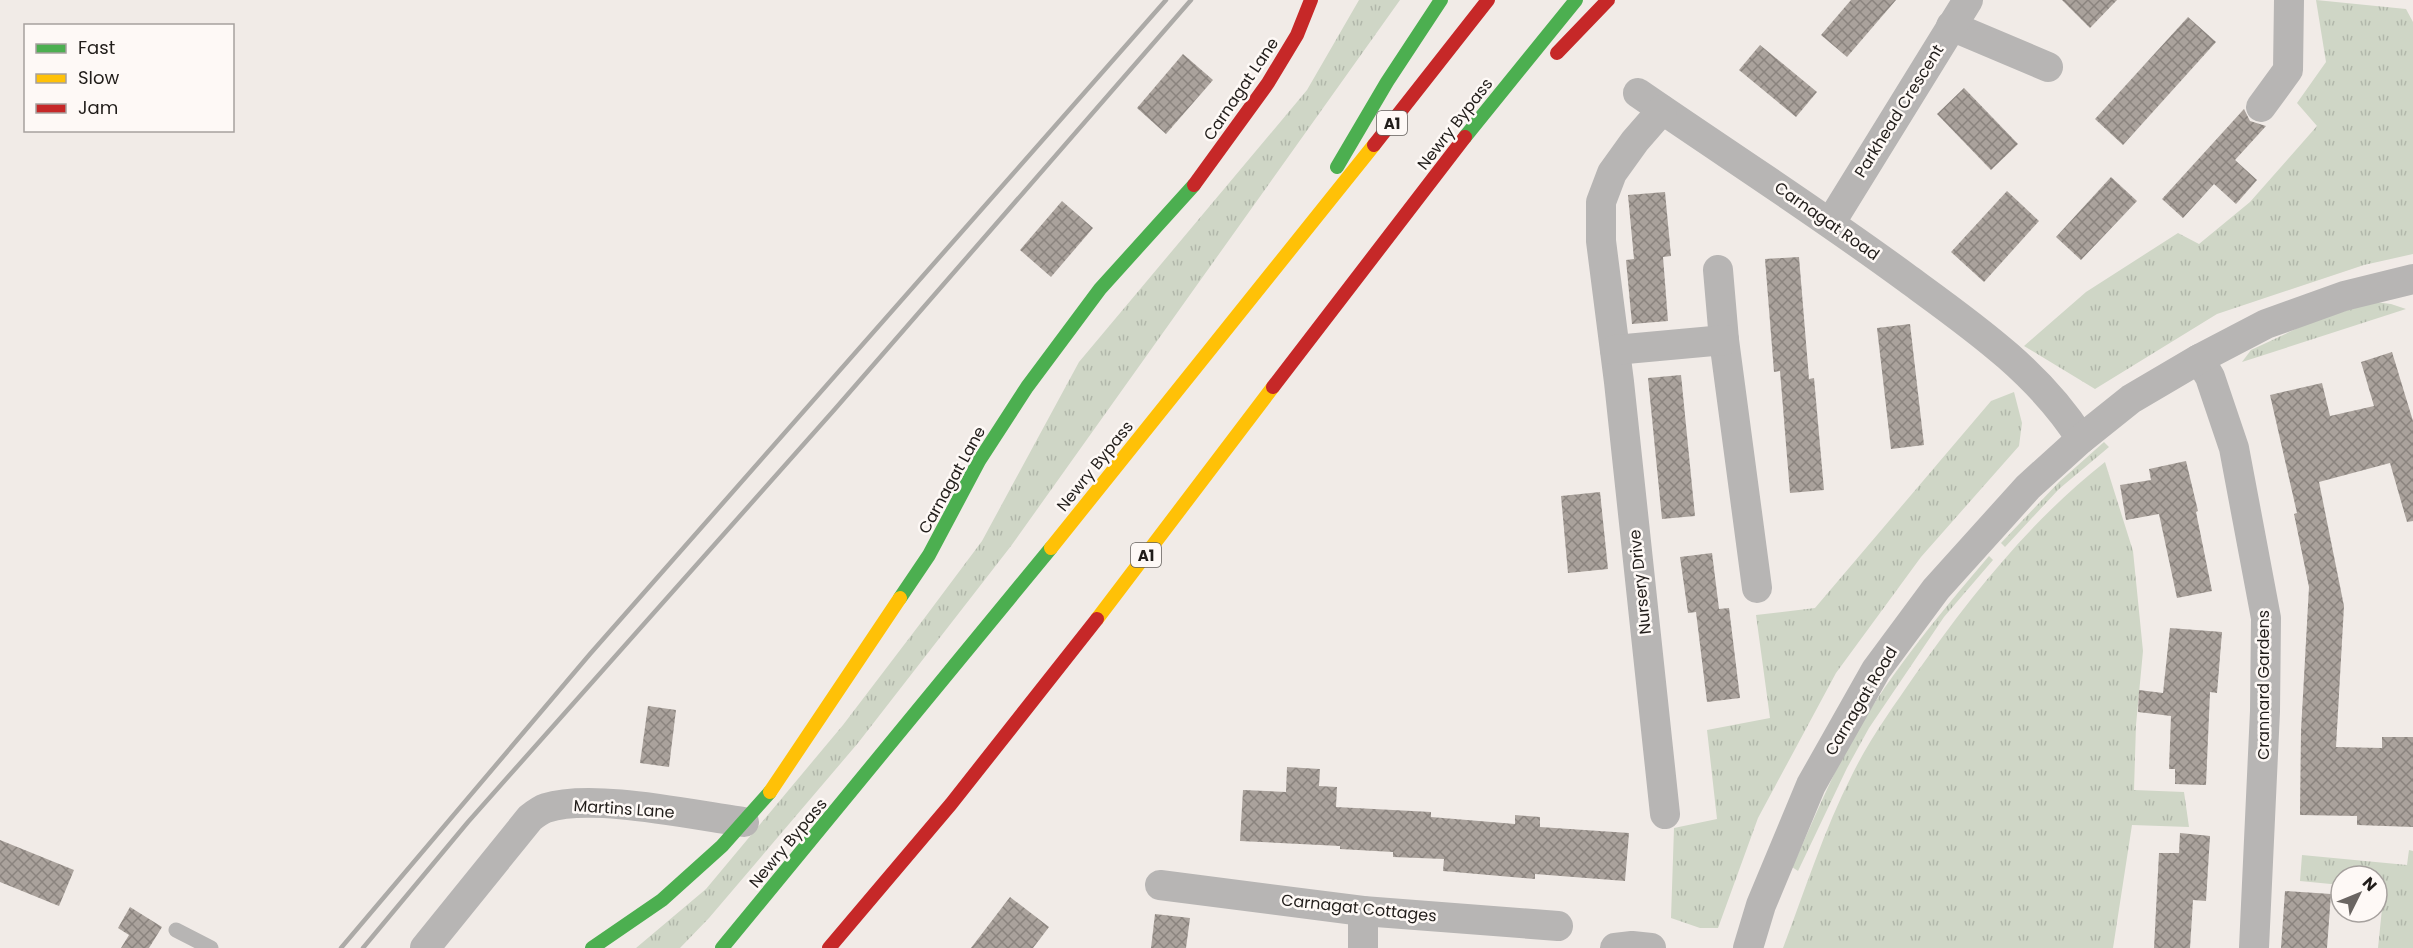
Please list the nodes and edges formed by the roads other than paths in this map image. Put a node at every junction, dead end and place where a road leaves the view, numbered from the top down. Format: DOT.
graph roads {
  1 [pos="1311,0"];
  2 [pos="1442,0"];
  3 [pos="1488,0"];
  4 [pos="1576,0"];
  5 [pos="1608,0"];
  6 [pos="1968,0"];
  7 [pos="2289,0"];
  8 [pos="1951,26"];
  9 [pos="1551,60"];
  10 [pos="2048,67"];
  11 [pos="1526,83"];
  12 [pos="1650,101"];
  13 [pos="2261,107"];
  14 [pos="1452,154"];
  15 [pos="1831,222"];
  16 [pos="1296,245"];
  17 [pos="1719,270"];
  18 [pos="2413,279"];
  19 [pos="1724,340"];
  20 [pos="1615,350"];
  21 [pos="2199,359"];
  22 [pos="2081,439"];
  23 [pos="1757,588"];
  24 [pos="1665,814"];
  25 [pos="744,822"];
  26 [pos="1160,885"];
  27 [pos="1364,911"];
  28 [pos="1558,926"];
  29 [pos="176,930"];
  30 [pos="212,948"];
  31 [pos="425,948"];
  32 [pos="592,948"];
  33 [pos="722,948"];
  34 [pos="829,948"];
  35 [pos="1363,948"];
  36 [pos="1615,948"];
  37 [pos="1651,948"];
  38 [pos="1748,948"];
  39 [pos="2254,948"];
  1 -- 25 [label="main road, Carnagat Lane"];
  2 -- 16 [label="main road"];
  3 -- 16 [label="main road, Newry Bypass / A1"];
  4 -- 14 [label="main road, Newry Bypass / A1"];
  5 -- 9 [label="main road"];
  6 -- 8 [label="street, Parkhead Crescent"];
  7 -- 13 [label="street"];
  8 -- 10 [label="street"];
  8 -- 15 [label="street, Parkhead Crescent"];
  11 -- 14 [label="main road"];
  12 -- 15 [label="street, Carnagat Road"];
  12 -- 20 [label="street, Nursery Drive"];
  14 -- 34 [label="main road, Newry Bypass / A1"];
  15 -- 22 [label="street, Carnagat Road"];
  16 -- 33 [label="main road, Newry Bypass / A1"];
  17 -- 19 [label="street"];
  18 -- 21 [label="street, Carnagat Road"];
  19 -- 20 [label="street"];
  19 -- 23 [label="street"];
  20 -- 24 [label="street, Nursery Drive"];
  21 -- 22 [label="street, Carnagat Road"];
  21 -- 39 [label="street, Crannard Gardens"];
  22 -- 38 [label="street, Carnagat Road"];
  25 -- 31 [label="street, Martins Lane"];
  25 -- 32 [label="main road, Carnagat Lane"];
  26 -- 27 [label="street, Carnagat Cottages"];
  27 -- 28 [label="street, Carnagat Cottages"];
  27 -- 35 [label="street"];
  29 -- 30 [label="lane"];
  36 -- 37 [label="street"];
}
